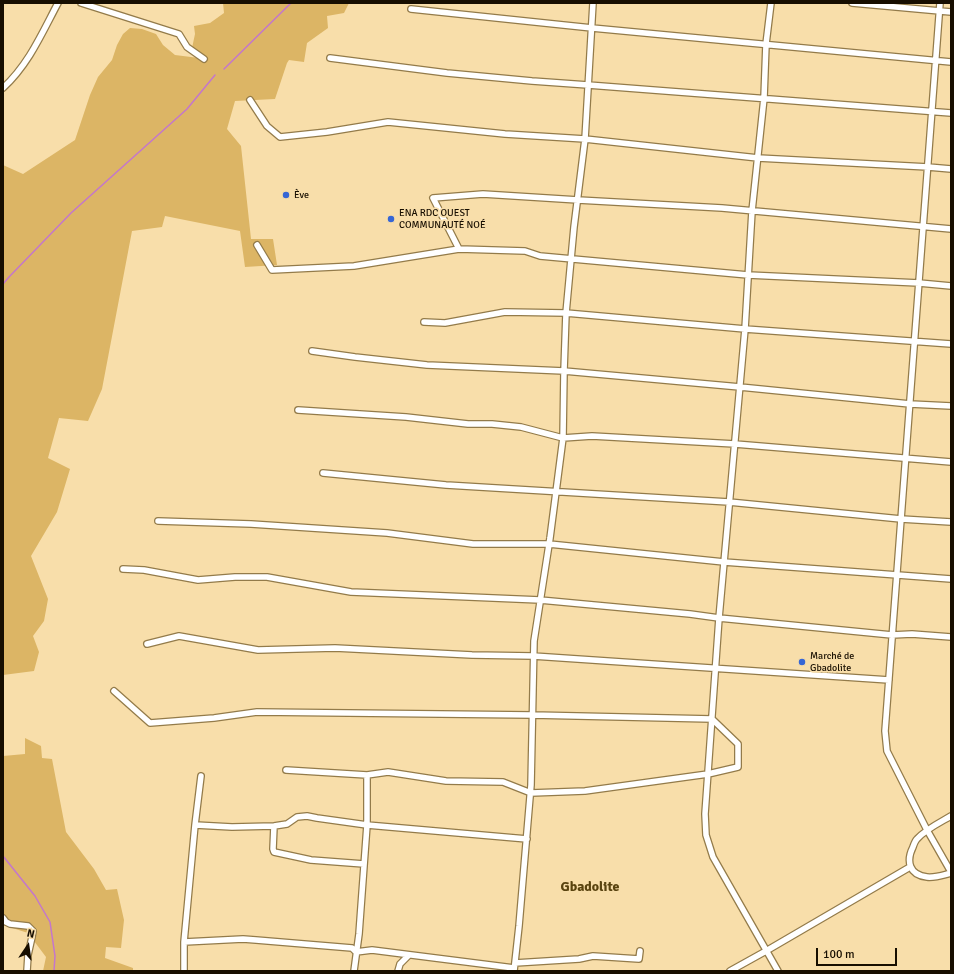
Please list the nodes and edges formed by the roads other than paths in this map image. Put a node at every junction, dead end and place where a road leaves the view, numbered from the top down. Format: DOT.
graph roads {
  1 [pos="58,3"];
  2 [pos="81,3"];
  3 [pos="593,3"];
  4 [pos="771,3"];
  5 [pos="852,3"];
  6 [pos="940,3"];
  7 [pos="411,9"];
  8 [pos="940,11"];
  9 [pos="951,12"];
  10 [pos="592,28"];
  11 [pos="766,44"];
  12 [pos="330,58"];
  13 [pos="204,59"];
  14 [pos="936,60"];
  15 [pos="951,62"];
  16 [pos="588,85"];
  17 [pos="3,88"];
  18 [pos="764,98"];
  19 [pos="250,100"];
  20 [pos="932,111"];
  21 [pos="951,113"];
  22 [pos="586,139"];
  23 [pos="758,158"];
  24 [pos="928,167"];
  25 [pos="951,169"];
  26 [pos="578,200"];
  27 [pos="752,211"];
  28 [pos="923,227"];
  29 [pos="951,229"];
  30 [pos="257,246"];
  31 [pos="459,248"];
  32 [pos="572,260"];
  33 [pos="748,275"];
  34 [pos="919,283"];
  35 [pos="951,286"];
  36 [pos="566,314"];
  37 [pos="424,322"];
  38 [pos="745,329"];
  39 [pos="914,341"];
  40 [pos="951,344"];
  41 [pos="312,351"];
  42 [pos="564,371"];
  43 [pos="740,387"];
  44 [pos="910,404"];
  45 [pos="951,406"];
  46 [pos="298,410"];
  47 [pos="563,438"];
  48 [pos="735,444"];
  49 [pos="906,458"];
  50 [pos="951,462"];
  51 [pos="323,473"];
  52 [pos="556,491"];
  53 [pos="729,502"];
  54 [pos="901,519"];
  55 [pos="158,520"];
  56 [pos="951,522"];
  57 [pos="549,544"];
  58 [pos="724,562"];
  59 [pos="123,569"];
  60 [pos="897,574"];
  61 [pos="951,579"];
  62 [pos="540,600"];
  63 [pos="719,618"];
  64 [pos="892,635"];
  65 [pos="951,637"];
  66 [pos="147,644"];
  67 [pos="533,656"];
  68 [pos="716,668"];
  69 [pos="889,680"];
  70 [pos="114,691"];
  71 [pos="532,715"];
  72 [pos="712,719"];
  73 [pos="286,770"];
  74 [pos="708,774"];
  75 [pos="367,775"];
  76 [pos="201,776"];
  77 [pos="531,793"];
  78 [pos="951,816"];
  79 [pos="367,824"];
  80 [pos="195,825"];
  81 [pos="274,826"];
  82 [pos="927,830"];
  83 [pos="527,839"];
  84 [pos="364,864"];
  85 [pos="910,867"];
  86 [pos="951,872"];
  87 [pos="3,918"];
  88 [pos="184,942"];
  89 [pos="640,951"];
  90 [pos="766,951"];
  91 [pos="356,952"];
  92 [pos="408,955"];
  93 [pos="514,967"];
  94 [pos="27,971"];
  95 [pos="184,971"];
  96 [pos="354,971"];
  97 [pos="398,971"];
  98 [pos="730,971"];
  99 [pos="778,971"];
  1 -- 17 [label="street"];
  2 -- 13 [label="street"];
  3 -- 10 [label="street"];
  4 -- 11 [label="street"];
  5 -- 8 [label="street"];
  6 -- 8 [label="street"];
  7 -- 10 [label="street"];
  8 -- 9 [label="street"];
  8 -- 14 [label="street"];
  10 -- 11 [label="street"];
  10 -- 16 [label="street"];
  11 -- 14 [label="street"];
  11 -- 18 [label="street"];
  12 -- 16 [label="street"];
  14 -- 15 [label="street"];
  14 -- 20 [label="street"];
  16 -- 18 [label="street"];
  16 -- 22 [label="street"];
  18 -- 20 [label="street"];
  18 -- 23 [label="street"];
  19 -- 22 [label="street"];
  20 -- 21 [label="street"];
  20 -- 24 [label="street"];
  22 -- 23 [label="street"];
  22 -- 26 [label="street"];
  23 -- 24 [label="street"];
  23 -- 27 [label="street"];
  24 -- 25 [label="street"];
  24 -- 28 [label="street"];
  26 -- 27 [label="street"];
  26 -- 31 [label="street"];
  26 -- 32 [label="street"];
  27 -- 28 [label="street"];
  27 -- 33 [label="street"];
  28 -- 29 [label="street"];
  28 -- 34 [label="street"];
  30 -- 31 [label="street"];
  31 -- 32 [label="street"];
  32 -- 33 [label="street"];
  32 -- 36 [label="street"];
  33 -- 34 [label="street"];
  33 -- 38 [label="street"];
  34 -- 35 [label="street"];
  34 -- 39 [label="street"];
  36 -- 37 [label="street"];
  36 -- 38 [label="street"];
  36 -- 42 [label="street"];
  38 -- 39 [label="street"];
  38 -- 43 [label="street"];
  39 -- 40 [label="street"];
  39 -- 44 [label="street"];
  41 -- 42 [label="street"];
  42 -- 43 [label="street"];
  42 -- 47 [label="street"];
  43 -- 44 [label="street"];
  43 -- 48 [label="street"];
  44 -- 45 [label="street"];
  44 -- 49 [label="street"];
  46 -- 47 [label="street"];
  47 -- 48 [label="street"];
  47 -- 52 [label="street"];
  48 -- 49 [label="street"];
  48 -- 53 [label="street"];
  49 -- 50 [label="street"];
  49 -- 54 [label="street"];
  51 -- 52 [label="street"];
  52 -- 53 [label="street"];
  52 -- 57 [label="street"];
  53 -- 54 [label="street"];
  53 -- 58 [label="street"];
  54 -- 56 [label="street"];
  54 -- 60 [label="street"];
  55 -- 57 [label="street"];
  57 -- 58 [label="street"];
  57 -- 62 [label="street"];
  58 -- 60 [label="street"];
  58 -- 63 [label="street"];
  59 -- 62 [label="street"];
  60 -- 61 [label="street"];
  60 -- 64 [label="street"];
  62 -- 63 [label="street"];
  62 -- 67 [label="street"];
  63 -- 64 [label="street"];
  63 -- 68 [label="street"];
  64 -- 65 [label="street"];
  64 -- 69 [label="street"];
  66 -- 67 [label="street"];
  67 -- 68 [label="street"];
  67 -- 71 [label="street"];
  68 -- 69 [label="street"];
  68 -- 72 [label="street"];
  69 -- 82 [label="street"];
  70 -- 71 [label="street"];
  71 -- 72 [label="street"];
  71 -- 77 [label="street"];
  72 -- 74 [label="street"];
  72 -- 74 [label="street"];
  73 -- 75 [label="street"];
  74 -- 77 [label="street"];
  74 -- 90 [label="street"];
  75 -- 77 [label="street"];
  75 -- 79 [label="street"];
  76 -- 80 [label="street"];
  77 -- 83 [label="street"];
  78 -- 82 [label="street"];
  79 -- 81 [label="street"];
  79 -- 83 [label="street"];
  79 -- 84 [label="street"];
  80 -- 81 [label="street"];
  80 -- 88 [label="street"];
  81 -- 84 [label="street"];
  82 -- 85 [label="street"];
  82 -- 86 [label="street"];
  83 -- 93 [label="street"];
  84 -- 91 [label="street"];
  85 -- 86 [label="street"];
  85 -- 90 [label="street"];
  87 -- 94 [label="street"];
  88 -- 91 [label="street"];
  88 -- 95 [label="street"];
  89 -- 93 [label="street"];
  90 -- 98 [label="street"];
  90 -- 99 [label="street"];
  91 -- 92 [label="street"];
  91 -- 96 [label="street"];
  92 -- 93 [label="street"];
  92 -- 97 [label="street"];
}
